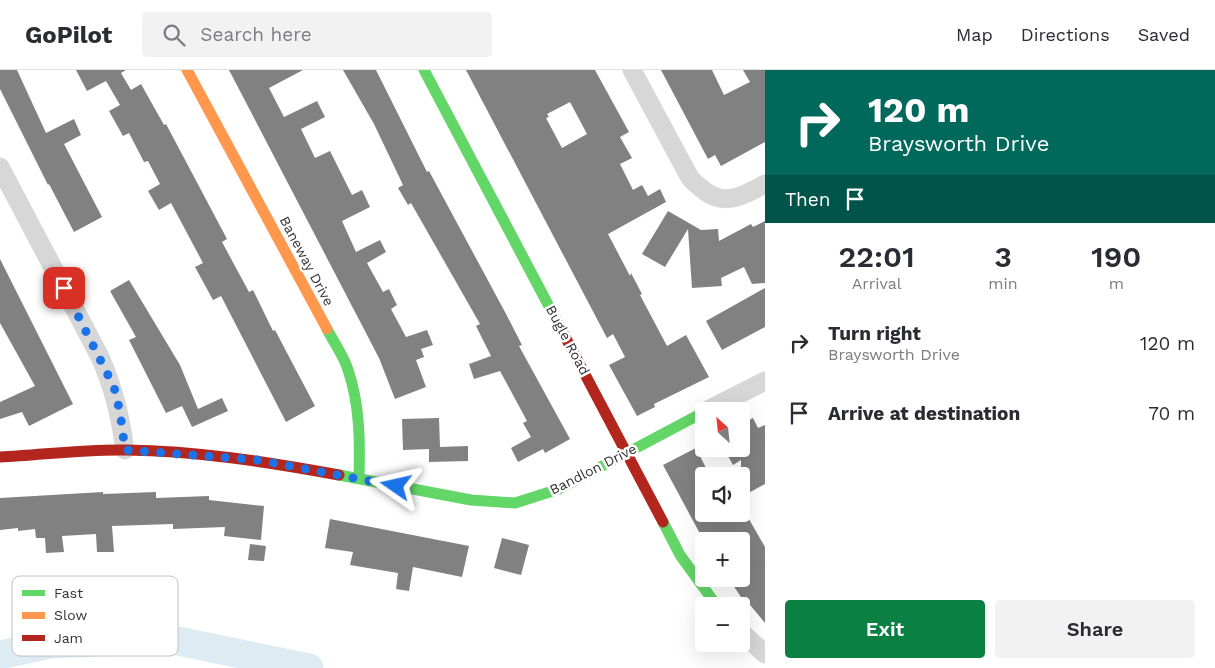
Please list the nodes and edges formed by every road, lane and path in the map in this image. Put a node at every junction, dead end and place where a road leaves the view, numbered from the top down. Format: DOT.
graph roads {
  1 [pos="187,70"];
  2 [pos="424,70"];
  3 [pos="632,70"];
  4 [pos="0,167"];
  5 [pos="765,184"];
  6 [pos="765,381"];
  7 [pos="724,402"];
  8 [pos="695,417"];
  9 [pos="125,450"];
  10 [pos="627,452"];
  11 [pos="0,457"];
  12 [pos="359,478"];
  13 [pos="710,597"];
  14 [pos="750,640"];
  15 [pos="765,654"];
  1 -- 12 [label="street, Baneway Drive"];
  2 -- 10 [label="street, Bugle Road"];
  3 -- 5 [label="street"];
  4 -- 9 [label="street"];
  6 -- 7 [label="street, Bandlon Drive"];
  8 -- 10 [label="street, Bandlon Drive"];
  9 -- 11 [label="street, Bandlon Drive"];
  9 -- 12 [label="street, Bandlon Drive"];
  10 -- 12 [label="street, Bandlon Drive"];
  10 -- 13 [label="street, Bugle Road"];
  14 -- 15 [label="street"];
}
